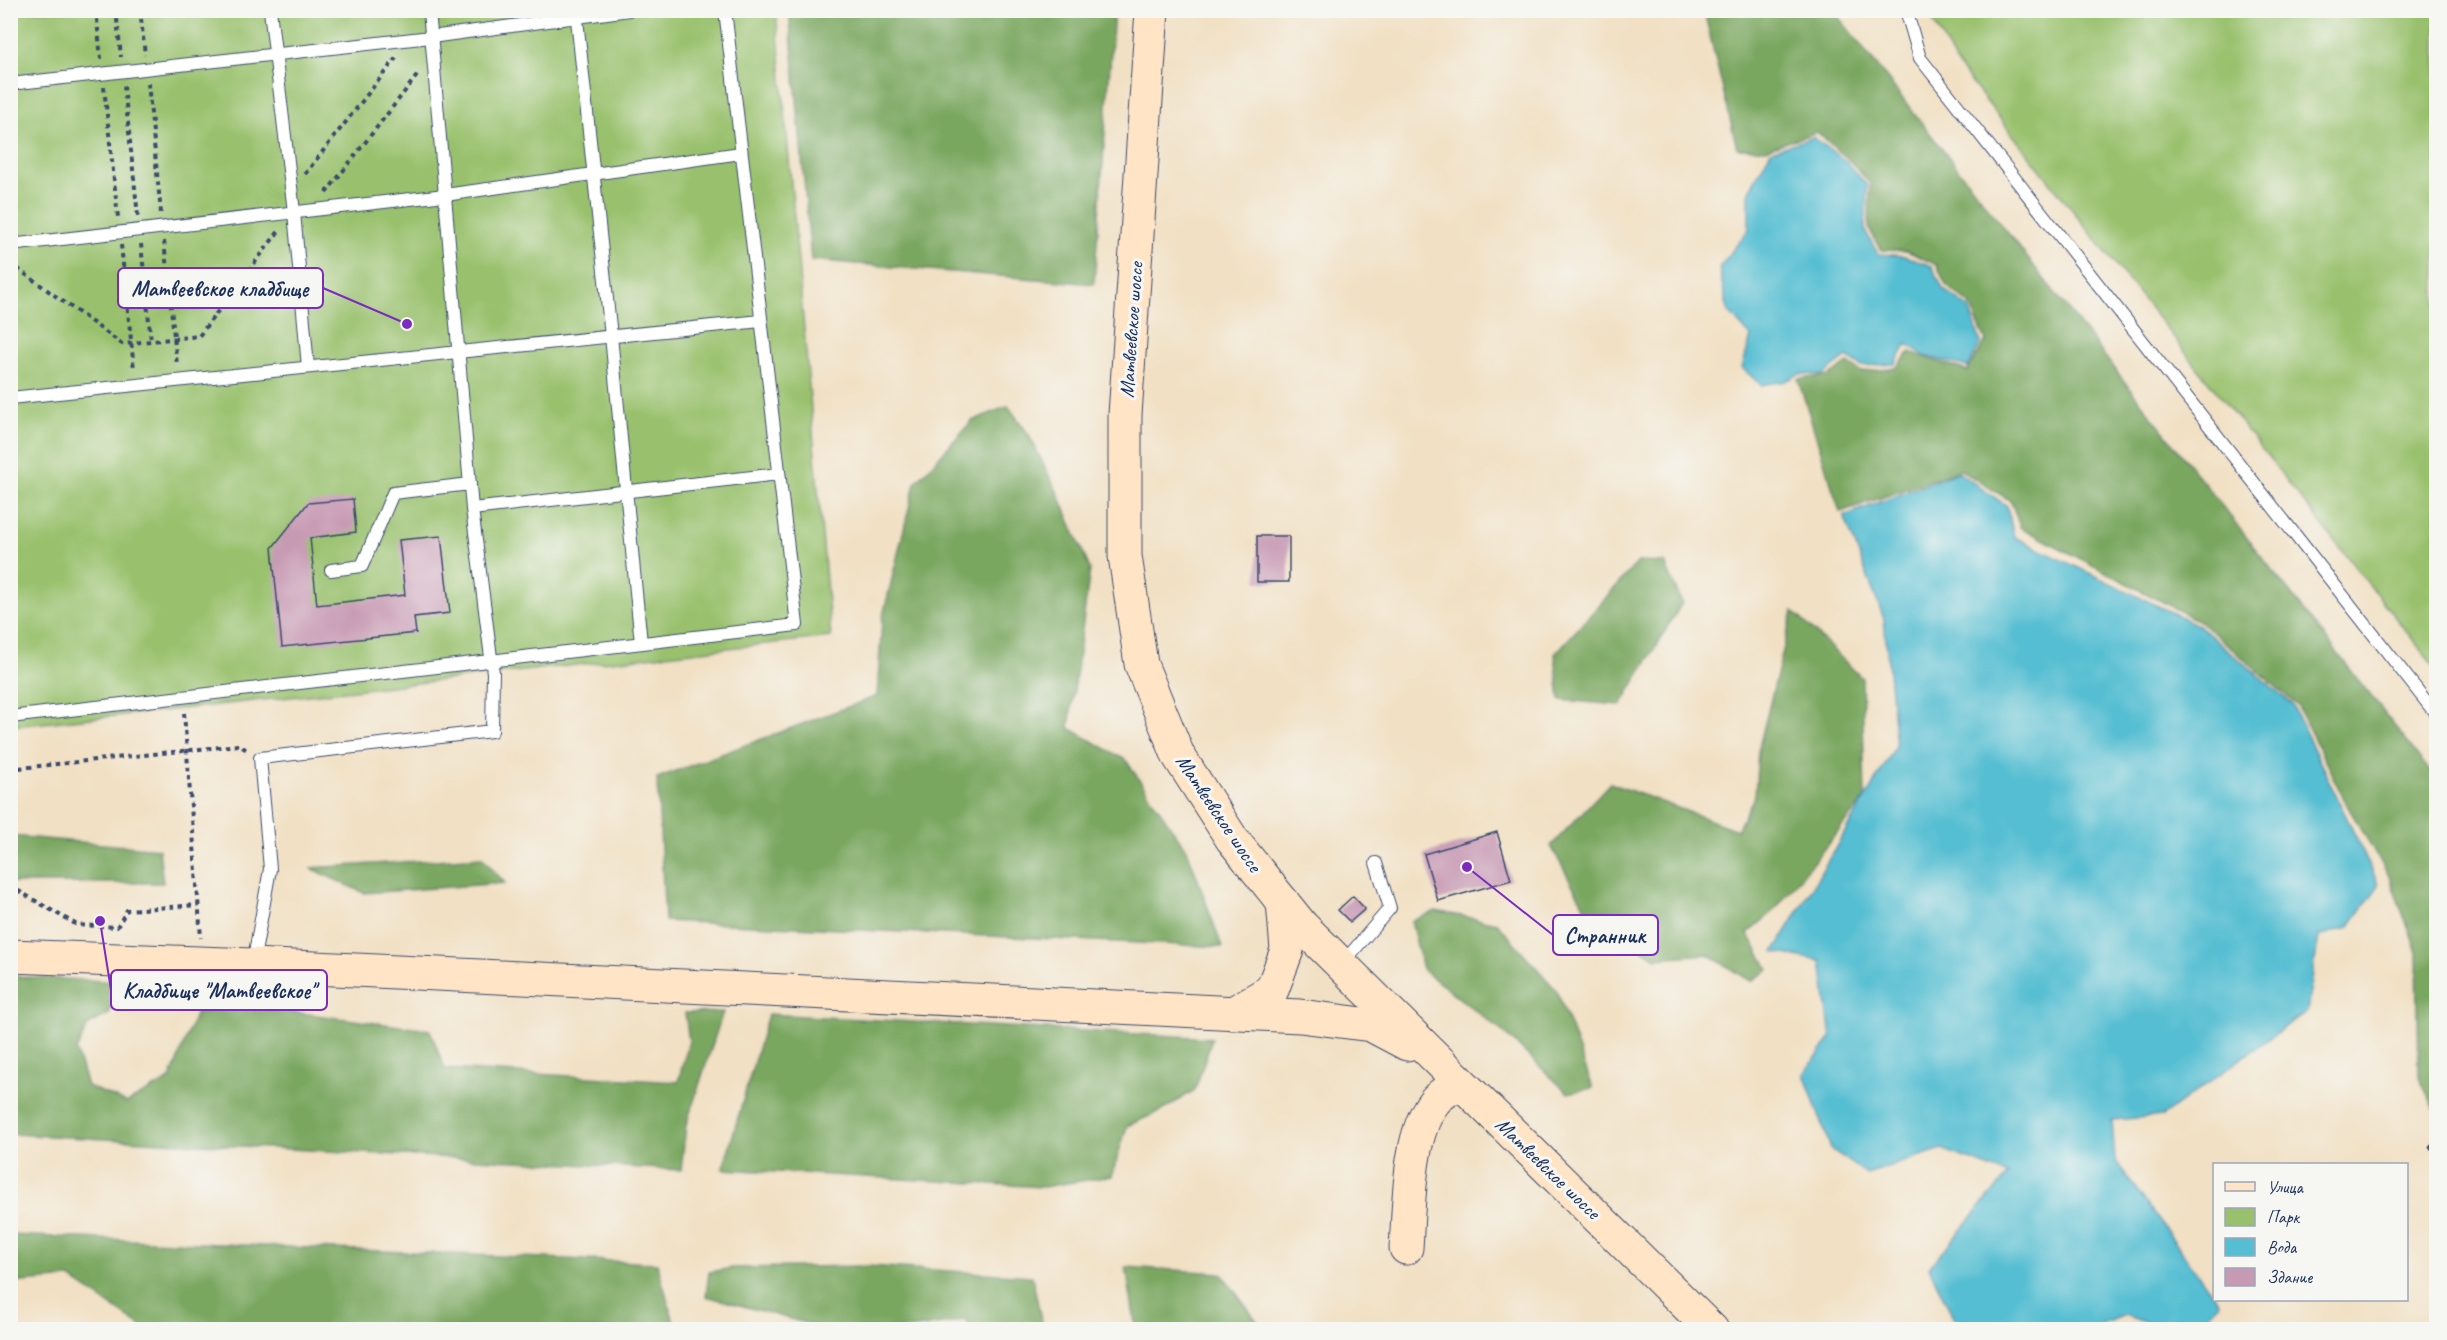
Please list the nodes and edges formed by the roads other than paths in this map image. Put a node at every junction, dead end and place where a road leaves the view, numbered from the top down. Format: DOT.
graph roads {
  1 [pos="270,10"];
  2 [pos="429,10"];
  3 [pos="629,10"];
  4 [pos="725,10"];
  5 [pos="1152,10"];
  6 [pos="1906,10"];
  7 [pos="577,14"];
  8 [pos="431,37"];
  9 [pos="274,55"];
  10 [pos="10,84"];
  11 [pos="741,153"];
  12 [pos="593,174"];
  13 [pos="445,195"];
  14 [pos="294,212"];
  15 [pos="10,245"];
  16 [pos="761,321"];
  17 [pos="612,336"];
  18 [pos="459,351"];
  19 [pos="308,367"];
  20 [pos="10,398"];
  21 [pos="779,474"];
  22 [pos="470,484"];
  23 [pos="626,492"];
  24 [pos="472,509"];
  25 [pos="331,570"];
  26 [pos="641,643"];
  27 [pos="490,661"];
  28 [pos="2436,714"];
  29 [pos="10,717"];
  30 [pos="1376,864"];
  31 [pos="1283,902"];
  32 [pos="10,956"];
  33 [pos="1341,964"];
  34 [pos="253,965"];
  35 [pos="1233,1013"];
  36 [pos="1449,1071"];
  37 [pos="1406,1248"];
  38 [pos="1712,1329"];
  1 -- 9 [label="lane"];
  2 -- 8 [label="lane"];
  3 -- 7 [label="lane"];
  4 -- 11 [label="lane"];
  5 -- 31 [label="main road, Матвеевское шоссе"];
  6 -- 28 [label="lane"];
  7 -- 8 [label="lane"];
  7 -- 12 [label="lane"];
  8 -- 9 [label="lane"];
  8 -- 13 [label="lane"];
  9 -- 10 [label="lane"];
  9 -- 14 [label="lane"];
  11 -- 12 [label="lane"];
  11 -- 16 [label="lane"];
  12 -- 13 [label="lane"];
  12 -- 17 [label="lane"];
  13 -- 14 [label="lane"];
  13 -- 18 [label="lane"];
  14 -- 15 [label="lane"];
  14 -- 19 [label="lane"];
  16 -- 17 [label="lane"];
  16 -- 21 [label="lane"];
  17 -- 18 [label="lane"];
  17 -- 23 [label="lane"];
  18 -- 19 [label="lane"];
  18 -- 22 [label="lane"];
  19 -- 20 [label="lane"];
  21 -- 23 [label="lane"];
  21 -- 26 [label="lane"];
  22 -- 24 [label="lane"];
  22 -- 25 [label="lane"];
  23 -- 24 [label="lane"];
  23 -- 26 [label="lane"];
  24 -- 27 [label="lane"];
  26 -- 27 [label="lane"];
  27 -- 29 [label="lane"];
  27 -- 34 [label="lane"];
  30 -- 33 [label="lane"];
  31 -- 33 [label="main road, Матвеевское шоссе"];
  31 -- 35 [label="main road"];
  32 -- 34 [label="main road"];
  33 -- 36 [label="main road, Матвеевское шоссе"];
  34 -- 35 [label="main road"];
  35 -- 36 [label="main road"];
  36 -- 37 [label="main road"];
  36 -- 38 [label="main road, Матвеевское шоссе"];
}
